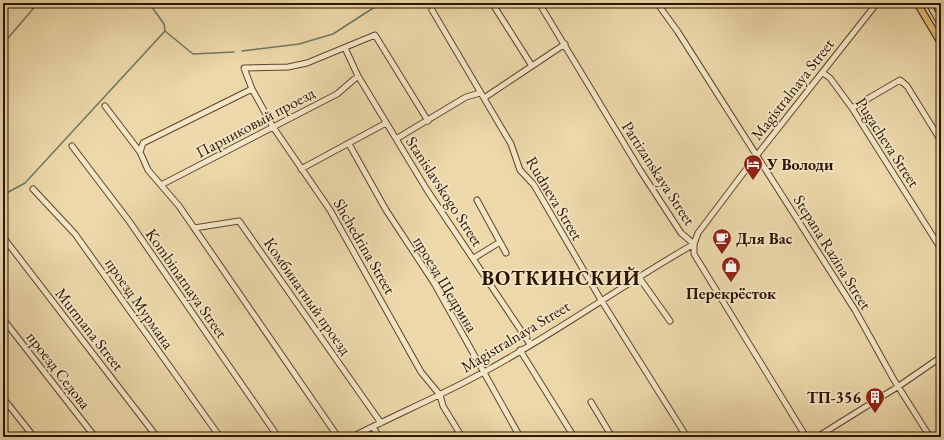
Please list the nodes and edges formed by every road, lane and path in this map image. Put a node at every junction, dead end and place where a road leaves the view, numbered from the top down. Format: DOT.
graph roads {
  1 [pos="492,3"];
  2 [pos="539,3"];
  3 [pos="657,3"];
  4 [pos="877,3"];
  5 [pos="917,3"];
  6 [pos="935,3"];
  7 [pos="432,10"];
  8 [pos="941,14"];
  9 [pos="941,43"];
  10 [pos="565,44"];
  11 [pos="345,48"];
  12 [pos="532,66"];
  13 [pos="823,73"];
  14 [pos="358,76"];
  15 [pos="252,89"];
  16 [pos="480,93"];
  17 [pos="484,98"];
  18 [pos="105,106"];
  19 [pos="852,108"];
  20 [pos="428,121"];
  21 [pos="386,123"];
  22 [pos="273,127"];
  23 [pos="396,140"];
  24 [pos="941,141"];
  25 [pos="348,144"];
  26 [pos="72,146"];
  27 [pos="140,152"];
  28 [pos="757,155"];
  29 [pos="301,169"];
  30 [pos="161,185"];
  31 [pos="33,189"];
  32 [pos="477,200"];
  33 [pos="194,228"];
  34 [pos="3,237"];
  35 [pos="500,242"];
  36 [pos="694,244"];
  37 [pos="941,248"];
  38 [pos="506,253"];
  39 [pos="474,258"];
  40 [pos="638,276"];
  41 [pos="600,300"];
  42 [pos="3,319"];
  43 [pos="670,321"];
  44 [pos="530,344"];
  45 [pos="520,350"];
  46 [pos="941,357"];
  47 [pos="483,373"];
  48 [pos="899,386"];
  49 [pos="440,394"];
  50 [pos="3,398"];
  51 [pos="590,402"];
  52 [pos="381,423"];
  53 [pos="373,426"];
  54 [pos="34,437"];
  55 [pos="95,437"];
  56 [pos="157,437"];
  57 [pos="220,437"];
  58 [pos="278,437"];
  59 [pos="338,437"];
  60 [pos="352,437"];
  61 [pos="378,437"];
  62 [pos="462,437"];
  63 [pos="520,437"];
  64 [pos="574,437"];
  65 [pos="612,437"];
  66 [pos="687,437"];
  67 [pos="806,437"];
  68 [pos="817,437"];
  69 [pos="930,437"];
  1 -- 12 [label="street"];
  2 -- 10 [label="street, Partizanskaya Street"];
  3 -- 28 [label="street, Stepana Razina Street"];
  4 -- 13 [label="street, Magistralnaya Street"];
  5 -- 9 [label="main road"];
  6 -- 8 [label="main road"];
  7 -- 16 [label="street, Rudneva Street"];
  10 -- 12 [label="street"];
  10 -- 36 [label="street, Partizanskaya Street"];
  11 -- 14 [label="street, Stanislavskogo Street"];
  11 -- 15 [label="street, Shchedrina Street"];
  11 -- 20 [label="street"];
  12 -- 17 [label="street"];
  13 -- 19 [label="street, Pugacheva Street"];
  13 -- 28 [label="street, Magistralnaya Street"];
  14 -- 21 [label="street, Stanislavskogo Street"];
  14 -- 22 [label="street, Парниковый проезд"];
  15 -- 22 [label="street, Shchedrina Street"];
  15 -- 27 [label="street"];
  16 -- 17 [label="street, Rudneva Street"];
  16 -- 20 [label="street"];
  17 -- 41 [label="street, Rudneva Street"];
  18 -- 27 [label="street"];
  19 -- 24 [label="street"];
  19 -- 37 [label="street, Pugacheva Street"];
  20 -- 23 [label="street"];
  21 -- 23 [label="street, Stanislavskogo Street"];
  21 -- 25 [label="street"];
  22 -- 29 [label="street, Shchedrina Street"];
  22 -- 30 [label="street, Парниковый проезд"];
  23 -- 39 [label="street, Stanislavskogo Street"];
  25 -- 29 [label="street"];
  25 -- 47 [label="street, проезд Щедрина"];
  26 -- 58 [label="street, Kombinatnaya Street"];
  27 -- 30 [label="street"];
  28 -- 36 [label="street, Magistralnaya Street"];
  28 -- 48 [label="street, Stepana Razina Street"];
  29 -- 49 [label="street, Shchedrina Street"];
  30 -- 33 [label="street"];
  31 -- 57 [label="street, проезд Мурмана"];
  32 -- 35 [label="street"];
  33 -- 52 [label="street, Комбинатный проезд"];
  33 -- 59 [label="street"];
  34 -- 56 [label="street, Murmana Street"];
  35 -- 38 [label="street"];
  35 -- 39 [label="street"];
  36 -- 40 [label="street, Magistralnaya Street"];
  36 -- 67 [label="street, Partizanskaya Street"];
  39 -- 44 [label="street, Stanislavskogo Street"];
  40 -- 41 [label="street, Magistralnaya Street"];
  40 -- 43 [label="street"];
  41 -- 44 [label="street, Magistralnaya Street"];
  41 -- 66 [label="street, Rudneva Street"];
  42 -- 55 [label="street, проезд Седова"];
  44 -- 45 [label="street, Magistralnaya Street"];
  45 -- 47 [label="street, Magistralnaya Street"];
  45 -- 64 [label="street"];
  46 -- 48 [label="street"];
  47 -- 49 [label="street, Magistralnaya Street"];
  47 -- 63 [label="street, проезд Щедрина"];
  48 -- 68 [label="street"];
  48 -- 69 [label="street, Stepana Razina Street"];
  49 -- 52 [label="street, Magistralnaya Street"];
  49 -- 62 [label="street, Shchedrina Street"];
  50 -- 54 [label="street"];
  51 -- 65 [label="street"];
  52 -- 53 [label="street, Magistralnaya Street"];
  53 -- 60 [label="street, Magistralnaya Street"];
  53 -- 61 [label="street"];
}
